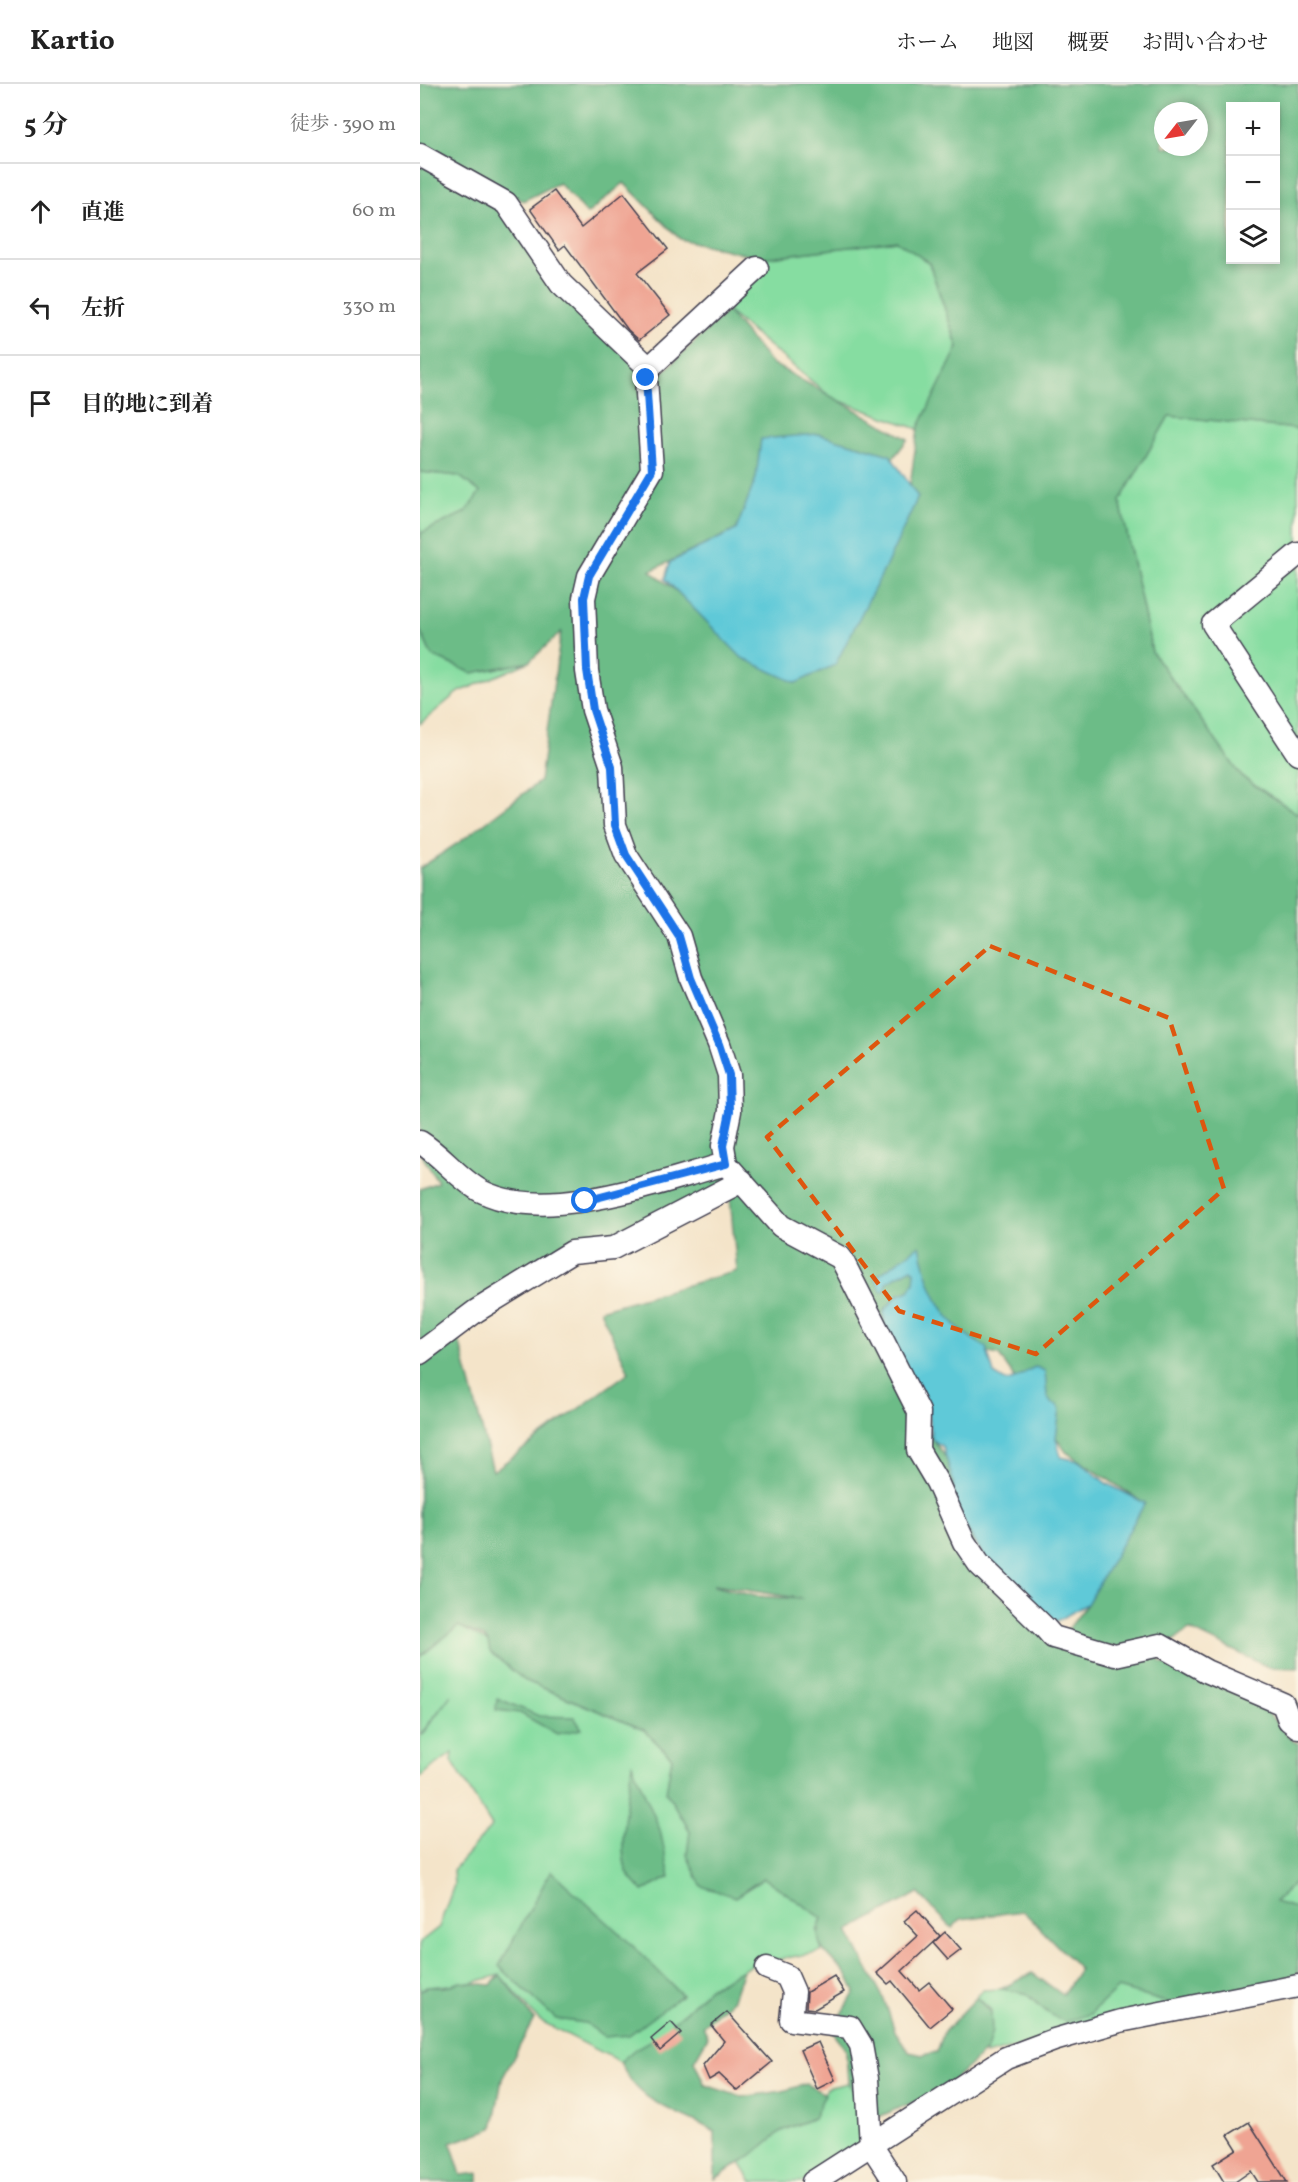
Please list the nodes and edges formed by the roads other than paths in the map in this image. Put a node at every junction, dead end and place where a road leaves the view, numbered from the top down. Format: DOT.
graph roads {
  1 [pos="420,155"];
  2 [pos="757,268"];
  3 [pos="649,369"];
  4 [pos="1298,554"];
  5 [pos="1298,754"];
  6 [pos="420,1142"];
  7 [pos="726,1164"];
  8 [pos="742,1181"];
  9 [pos="420,1353"];
  10 [pos="1298,1727"];
  11 [pos="766,1968"];
  12 [pos="1298,1986"];
  13 [pos="871,2145"];
  14 [pos="813,2182"];
  15 [pos="895,2182"];
  1 -- 3 [label="street"];
  2 -- 3 [label="street"];
  3 -- 7 [label="street"];
  4 -- 5 [label="street"];
  6 -- 7 [label="street"];
  7 -- 8 [label="street"];
  8 -- 9 [label="street"];
  8 -- 10 [label="street"];
  11 -- 13 [label="street"];
  12 -- 13 [label="street"];
  13 -- 14 [label="street"];
  13 -- 15 [label="street"];
}
